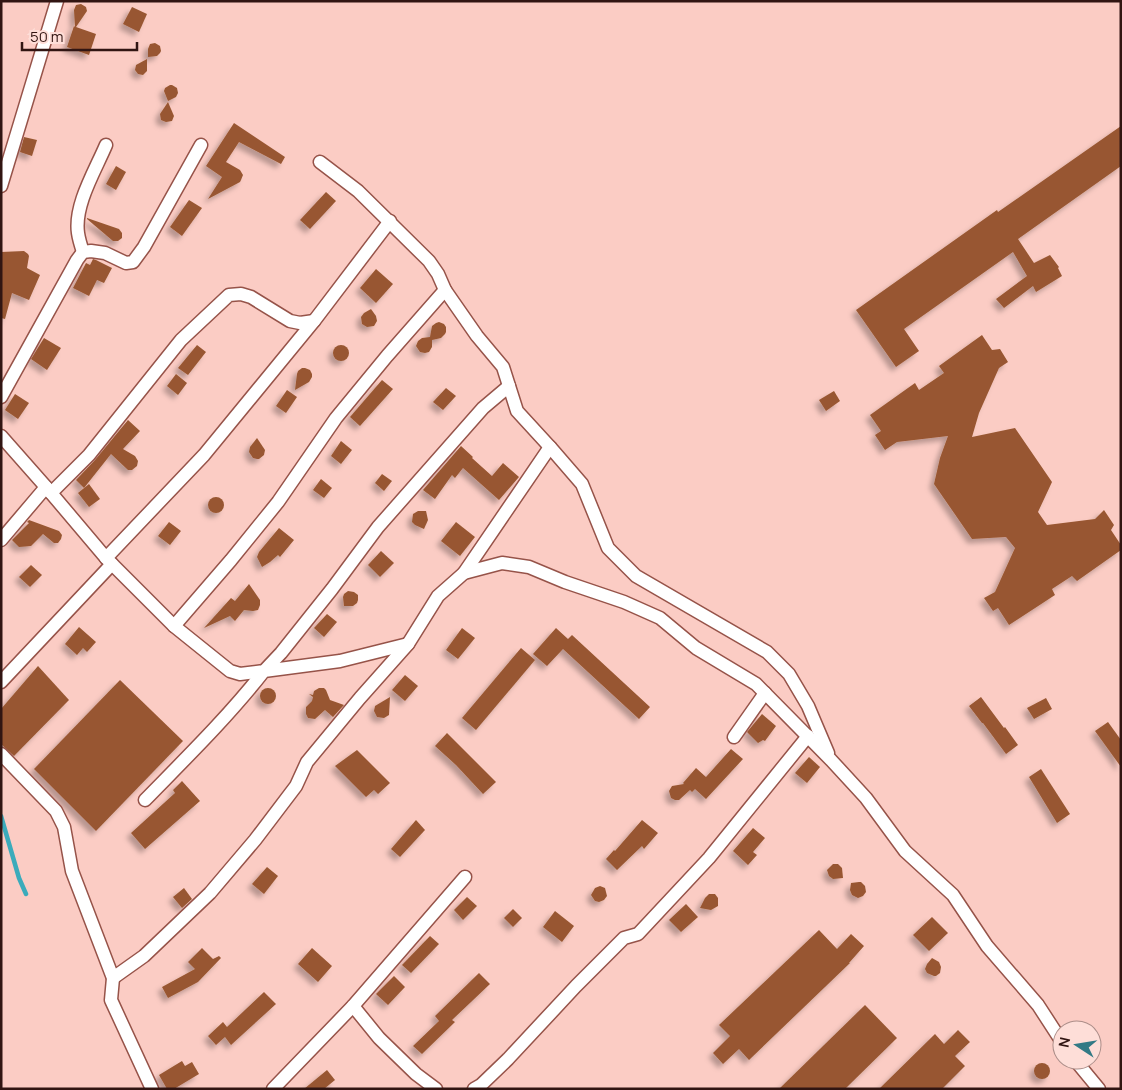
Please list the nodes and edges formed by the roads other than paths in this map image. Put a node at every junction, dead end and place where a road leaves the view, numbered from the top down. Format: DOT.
graph roads {
  1 [pos="57,1"];
  2 [pos="106,145"];
  3 [pos="200,145"];
  4 [pos="320,162"];
  5 [pos="1,186"];
  6 [pos="390,222"];
  7 [pos="83,252"];
  8 [pos="445,290"];
  9 [pos="314,322"];
  10 [pos="509,386"];
  11 [pos="1,397"];
  12 [pos="1,436"];
  13 [pos="550,447"];
  14 [pos="49,490"];
  15 [pos="1,540"];
  16 [pos="109,561"];
  17 [pos="464,573"];
  18 [pos="174,626"];
  19 [pos="408,644"];
  20 [pos="264,671"];
  21 [pos="1,682"];
  22 [pos="765,693"];
  23 [pos="808,736"];
  24 [pos="734,737"];
  25 [pos="1,754"];
  26 [pos="831,760"];
  27 [pos="145,800"];
  28 [pos="465,877"];
  29 [pos="113,978"];
  30 [pos="353,1006"];
  31 [pos="1052,1027"];
  32 [pos="1083,1070"];
  33 [pos="152,1089"];
  34 [pos="273,1089"];
  35 [pos="436,1089"];
  36 [pos="474,1089"];
  37 [pos="1099,1089"];
  1 -- 5 [label="street"];
  2 -- 7 [label="street"];
  3 -- 7 [label="street"];
  4 -- 6 [label="street"];
  6 -- 8 [label="street"];
  6 -- 9 [label="street"];
  7 -- 11 [label="street"];
  8 -- 10 [label="street"];
  8 -- 18 [label="street"];
  9 -- 14 [label="street"];
  9 -- 16 [label="street"];
  10 -- 13 [label="street"];
  10 -- 20 [label="street"];
  12 -- 14 [label="street"];
  13 -- 17 [label="street"];
  13 -- 26 [label="street"];
  14 -- 15 [label="street"];
  14 -- 16 [label="street"];
  16 -- 18 [label="street"];
  16 -- 21 [label="street"];
  17 -- 19 [label="street"];
  17 -- 22 [label="street"];
  18 -- 20 [label="street"];
  19 -- 20 [label="street"];
  19 -- 29 [label="street"];
  20 -- 27 [label="street"];
  22 -- 23 [label="street"];
  22 -- 24 [label="street"];
  23 -- 26 [label="street"];
  23 -- 36 [label="street"];
  25 -- 29 [label="street"];
  26 -- 31 [label="street"];
  28 -- 30 [label="street"];
  29 -- 33 [label="street"];
  30 -- 34 [label="street"];
  30 -- 35 [label="street"];
  32 -- 37 [label="street"];
}
